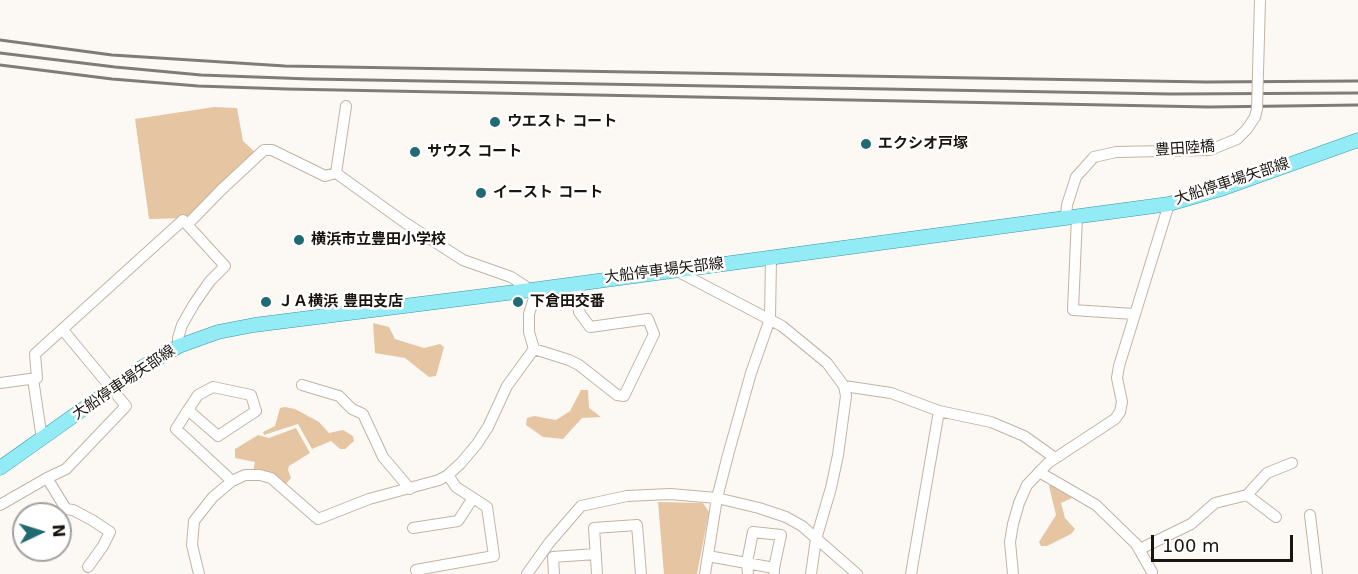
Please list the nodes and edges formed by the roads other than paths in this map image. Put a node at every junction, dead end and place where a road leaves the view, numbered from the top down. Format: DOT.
graph roads {
  1 [pos="1260,0"];
  2 [pos="346,106"];
  3 [pos="1358,140"];
  4 [pos="336,173"];
  5 [pos="1169,204"];
  6 [pos="1071,217"];
  7 [pos="188,224"];
  8 [pos="771,258"];
  9 [pos="675,270"];
  10 [pos="575,283"];
  11 [pos="531,290"];
  12 [pos="1134,314"];
  13 [pos="770,319"];
  14 [pos="63,330"];
  15 [pos="179,346"];
  16 [pos="534,349"];
  17 [pos="33,379"];
  18 [pos="0,383"];
  19 [pos="302,385"];
  20 [pos="844,386"];
  21 [pos="112,388"];
  22 [pos="188,410"];
  23 [pos="939,411"];
  24 [pos="42,439"];
  25 [pos="1055,458"];
  26 [pos="1292,463"];
  27 [pos="0,468"];
  28 [pos="1039,472"];
  29 [pos="448,474"];
  30 [pos="46,478"];
  31 [pos="232,481"];
  32 [pos="410,489"];
  33 [pos="1247,495"];
  34 [pos="473,498"];
  35 [pos="717,498"];
  36 [pos="0,505"];
  37 [pos="1310,515"];
  38 [pos="1276,517"];
  39 [pos="413,528"];
  40 [pos="816,539"];
  41 [pos="1140,549"];
  42 [pos="596,554"];
  43 [pos="708,556"];
  44 [pos="747,562"];
  45 [pos="88,567"];
  46 [pos="416,570"];
  47 [pos="774,571"];
  48 [pos="1152,572"];
  49 [pos="199,574"];
  50 [pos="527,574"];
  51 [pos="554,574"];
  52 [pos="597,574"];
  53 [pos="641,574"];
  54 [pos="705,574"];
  55 [pos="748,574"];
  56 [pos="811,574"];
  57 [pos="857,574"];
  58 [pos="911,574"];
  59 [pos="1013,574"];
  60 [pos="1317,574"];
  1 -- 6 [label="street, 豊田陸橋, bridge"];
  2 -- 4 [label="street"];
  3 -- 5 [label="main road, 大船停車場矢部線"];
  4 -- 7 [label="street"];
  4 -- 11 [label="street"];
  5 -- 6 [label="main road, 大船停車場矢部線"];
  5 -- 12 [label="street"];
  6 -- 8 [label="main road, 大船停車場矢部線"];
  6 -- 12 [label="street"];
  7 -- 14 [label="street"];
  7 -- 15 [label="street"];
  8 -- 9 [label="main road, 大船停車場矢部線"];
  8 -- 13 [label="street"];
  9 -- 10 [label="main road, 大船停車場矢部線"];
  9 -- 13 [label="street"];
  10 -- 11 [label="main road, 大船停車場矢部線"];
  10 -- 16 [label="street"];
  11 -- 15 [label="main road, 大船停車場矢部線"];
  11 -- 16 [label="street"];
  12 -- 25 [label="street"];
  13 -- 20 [label="street"];
  13 -- 35 [label="street"];
  14 -- 17 [label="street"];
  14 -- 21 [label="street"];
  15 -- 21 [label="main road, 大船停車場矢部線"];
  16 -- 29 [label="street"];
  17 -- 18 [label="street"];
  17 -- 24 [label="street"];
  19 -- 32 [label="street"];
  20 -- 23 [label="street"];
  20 -- 40 [label="street"];
  21 -- 24 [label="main road, 大船停車場矢部線"];
  21 -- 30 [label="street"];
  22 -- 22 [label="street"];
  22 -- 31 [label="street"];
  23 -- 25 [label="street"];
  23 -- 58 [label="street"];
  24 -- 27 [label="main road, 大船停車場矢部線"];
  25 -- 28 [label="street"];
  26 -- 33 [label="street"];
  28 -- 41 [label="street"];
  28 -- 59 [label="street"];
  29 -- 32 [label="street"];
  29 -- 34 [label="street"];
  30 -- 36 [label="street"];
  30 -- 45 [label="street"];
  31 -- 32 [label="street"];
  31 -- 49 [label="street"];
  33 -- 38 [label="street"];
  33 -- 41 [label="street"];
  34 -- 39 [label="street"];
  34 -- 46 [label="street"];
  35 -- 40 [label="street"];
  35 -- 43 [label="street"];
  35 -- 50 [label="street"];
  37 -- 60 [label="street"];
  40 -- 56 [label="street"];
  40 -- 57 [label="street"];
  41 -- 48 [label="street"];
  42 -- 51 [label="street"];
  42 -- 52 [label="street"];
  42 -- 53 [label="street"];
  43 -- 44 [label="street"];
  43 -- 54 [label="street"];
  44 -- 47 [label="street"];
  44 -- 47 [label="street"];
  44 -- 55 [label="street"];
}
